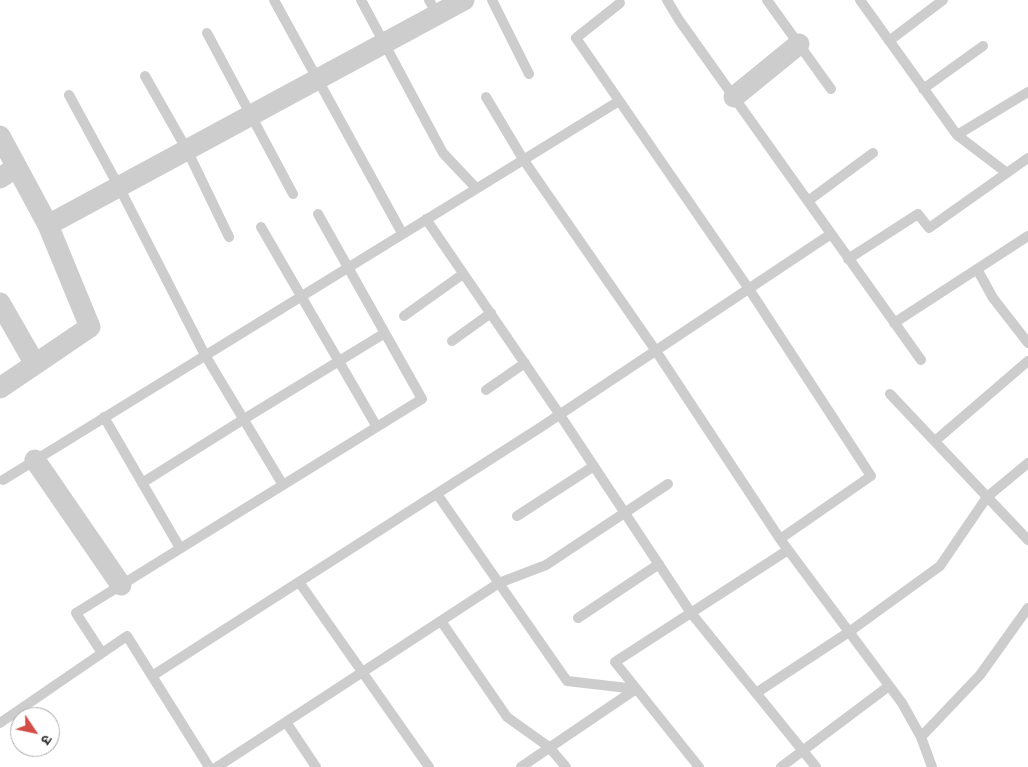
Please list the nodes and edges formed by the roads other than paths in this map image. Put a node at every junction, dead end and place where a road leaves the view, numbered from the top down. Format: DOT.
graph roads {
  1 [pos="274,0"];
  2 [pos="361,0"];
  3 [pos="464,0"];
  4 [pos="492,0"];
  5 [pos="667,0"];
  6 [pos="768,0"];
  7 [pos="860,0"];
  8 [pos="943,0"];
  9 [pos="620,3"];
  10 [pos="433,7"];
  11 [pos="207,33"];
  12 [pos="889,41"];
  13 [pos="384,43"];
  14 [pos="799,44"];
  15 [pos="983,46"];
  16 [pos="529,74"];
  17 [pos="145,76"];
  18 [pos="317,80"];
  19 [pos="831,89"];
  20 [pos="923,89"];
  21 [pos="1028,92"];
  22 [pos="69,95"];
  23 [pos="734,96"];
  24 [pos="486,97"];
  25 [pos="619,101"];
  26 [pos="251,115"];
  27 [pos="957,135"];
  28 [pos="0,136"];
  29 [pos="187,150"];
  30 [pos="873,153"];
  31 [pos="1028,158"];
  32 [pos="523,160"];
  33 [pos="8,173"];
  34 [pos="1007,173"];
  35 [pos="119,187"];
  36 [pos="476,188"];
  37 [pos="293,194"];
  38 [pos="808,201"];
  39 [pos="318,214"];
  40 [pos="426,219"];
  41 [pos="48,226"];
  42 [pos="261,227"];
  43 [pos="402,234"];
  44 [pos="831,234"];
  45 [pos="1028,236"];
  46 [pos="229,237"];
  47 [pos="848,259"];
  48 [pos="347,267"];
  49 [pos="978,269"];
  50 [pos="464,274"];
  51 [pos="749,289"];
  52 [pos="301,295"];
  53 [pos="0,304"];
  54 [pos="491,313"];
  55 [pos="404,316"];
  56 [pos="894,323"];
  57 [pos="385,333"];
  58 [pos="452,341"];
  59 [pos="1028,343"];
  60 [pos="656,351"];
  61 [pos="205,355"];
  62 [pos="921,360"];
  63 [pos="339,361"];
  64 [pos="1028,362"];
  65 [pos="525,363"];
  66 [pos="34,364"];
  67 [pos="0,388"];
  68 [pos="486,390"];
  69 [pos="890,394"];
  70 [pos="560,415"];
  71 [pos="104,417"];
  72 [pos="244,418"];
  73 [pos="377,427"];
  74 [pos="935,441"];
  75 [pos="36,460"];
  76 [pos="1028,462"];
  77 [pos="594,466"];
  78 [pos="3,480"];
  79 [pos="142,483"];
  80 [pos="668,484"];
  81 [pos="283,485"];
  82 [pos="437,494"];
  83 [pos="987,497"];
  84 [pos="625,512"];
  85 [pos="517,516"];
  86 [pos="780,540"];
  87 [pos="1028,540"];
  88 [pos="180,548"];
  89 [pos="788,550"];
  90 [pos="658,564"];
  91 [pos="299,582"];
  92 [pos="499,583"];
  93 [pos="121,585"];
  94 [pos="1028,608"];
  95 [pos="691,613"];
  96 [pos="578,618"];
  97 [pos="441,621"];
  98 [pos="849,632"];
  99 [pos="102,652"];
  100 [pos="363,672"];
  101 [pos="152,676"];
  102 [pos="889,686"];
  103 [pos="636,689"];
  104 [pos="756,693"];
  105 [pos="286,722"];
  106 [pos="0,723"];
  107 [pos="921,737"];
  108 [pos="549,747"];
  109 [pos="803,750"];
  110 [pos="209,767"];
  111 [pos="217,767"];
  112 [pos="316,767"];
  113 [pos="429,767"];
  114 [pos="521,767"];
  115 [pos="566,767"];
  116 [pos="699,767"];
  117 [pos="781,767"];
  118 [pos="816,767"];
  119 [pos="932,767"];
  1 -- 18 [label="lane"];
  2 -- 13 [label="lane"];
  3 -- 10 [label="street"];
  4 -- 16 [label="lane"];
  5 -- 23 [label="lane"];
  6 -- 14 [label="lane"];
  7 -- 12 [label="lane"];
  8 -- 12 [label="lane"];
  9 -- 25 [label="lane"];
  10 -- 13 [label="street"];
  11 -- 26 [label="lane"];
  12 -- 20 [label="lane"];
  13 -- 18 [label="street"];
  13 -- 36 [label="lane"];
  14 -- 19 [label="lane"];
  14 -- 23 [label="street"];
  15 -- 20 [label="lane"];
  17 -- 29 [label="lane"];
  18 -- 26 [label="street"];
  18 -- 43 [label="lane"];
  20 -- 27 [label="lane"];
  21 -- 27 [label="lane"];
  22 -- 35 [label="lane"];
  23 -- 38 [label="lane"];
  24 -- 32 [label="lane"];
  25 -- 32 [label="lane"];
  25 -- 51 [label="lane"];
  26 -- 29 [label="street"];
  26 -- 37 [label="lane"];
  27 -- 34 [label="lane"];
  28 -- 33 [label="street"];
  29 -- 35 [label="street"];
  29 -- 46 [label="lane"];
  30 -- 38 [label="lane"];
  31 -- 34 [label="lane"];
  32 -- 36 [label="lane"];
  32 -- 60 [label="lane"];
  33 -- 41 [label="street"];
  34 -- 47 [label="lane"];
  35 -- 41 [label="street"];
  35 -- 61 [label="lane"];
  36 -- 40 [label="lane"];
  38 -- 44 [label="lane"];
  39 -- 48 [label="lane"];
  40 -- 43 [label="lane"];
  40 -- 50 [label="lane"];
  41 -- 66 [label="street"];
  42 -- 52 [label="lane"];
  43 -- 48 [label="lane"];
  44 -- 47 [label="lane"];
  44 -- 51 [label="lane"];
  45 -- 49 [label="lane"];
  47 -- 56 [label="lane"];
  48 -- 52 [label="lane"];
  48 -- 57 [label="lane"];
  49 -- 56 [label="lane"];
  49 -- 59 [label="lane"];
  50 -- 54 [label="lane"];
  50 -- 55 [label="lane"];
  51 -- 60 [label="lane"];
  51 -- 86 [label="lane"];
  52 -- 61 [label="lane"];
  52 -- 63 [label="lane"];
  53 -- 66 [label="street"];
  54 -- 58 [label="lane"];
  54 -- 65 [label="lane"];
  56 -- 62 [label="lane"];
  57 -- 63 [label="lane"];
  57 -- 73 [label="lane"];
  60 -- 70 [label="lane"];
  60 -- 86 [label="lane"];
  61 -- 71 [label="lane"];
  61 -- 72 [label="lane"];
  63 -- 72 [label="lane"];
  63 -- 73 [label="lane"];
  64 -- 74 [label="lane"];
  65 -- 68 [label="lane"];
  65 -- 70 [label="lane"];
  66 -- 67 [label="street"];
  69 -- 74 [label="lane"];
  70 -- 77 [label="lane"];
  70 -- 82 [label="lane"];
  71 -- 75 [label="lane"];
  71 -- 79 [label="lane"];
  72 -- 79 [label="lane"];
  72 -- 81 [label="lane"];
  73 -- 81 [label="lane"];
  74 -- 83 [label="lane"];
  75 -- 78 [label="lane"];
  75 -- 93 [label="street"];
  76 -- 83 [label="lane"];
  77 -- 84 [label="lane"];
  77 -- 85 [label="lane"];
  79 -- 88 [label="lane"];
  80 -- 84 [label="lane"];
  81 -- 88 [label="lane"];
  82 -- 91 [label="lane"];
  82 -- 92 [label="lane"];
  83 -- 87 [label="lane"];
  83 -- 98 [label="lane"];
  84 -- 90 [label="lane"];
  84 -- 92 [label="lane"];
  86 -- 89 [label="lane"];
  88 -- 93 [label="lane"];
  89 -- 95 [label="lane"];
  89 -- 98 [label="lane"];
  90 -- 95 [label="lane"];
  90 -- 96 [label="lane"];
  91 -- 100 [label="lane"];
  91 -- 101 [label="lane"];
  92 -- 97 [label="lane"];
  92 -- 103 [label="lane"];
  93 -- 99 [label="lane"];
  94 -- 107 [label="lane"];
  95 -- 103 [label="lane"];
  95 -- 104 [label="lane"];
  97 -- 100 [label="lane"];
  97 -- 108 [label="lane"];
  98 -- 102 [label="lane"];
  98 -- 104 [label="lane"];
  99 -- 101 [label="lane"];
  99 -- 106 [label="lane"];
  100 -- 105 [label="lane"];
  100 -- 113 [label="lane"];
  101 -- 110 [label="lane"];
  102 -- 107 [label="lane"];
  102 -- 109 [label="lane"];
  103 -- 108 [label="lane"];
  103 -- 116 [label="lane"];
  104 -- 109 [label="lane"];
  105 -- 111 [label="lane"];
  105 -- 112 [label="lane"];
  107 -- 119 [label="lane"];
  108 -- 114 [label="lane"];
  108 -- 115 [label="lane"];
  109 -- 117 [label="lane"];
  109 -- 118 [label="lane"];
}
